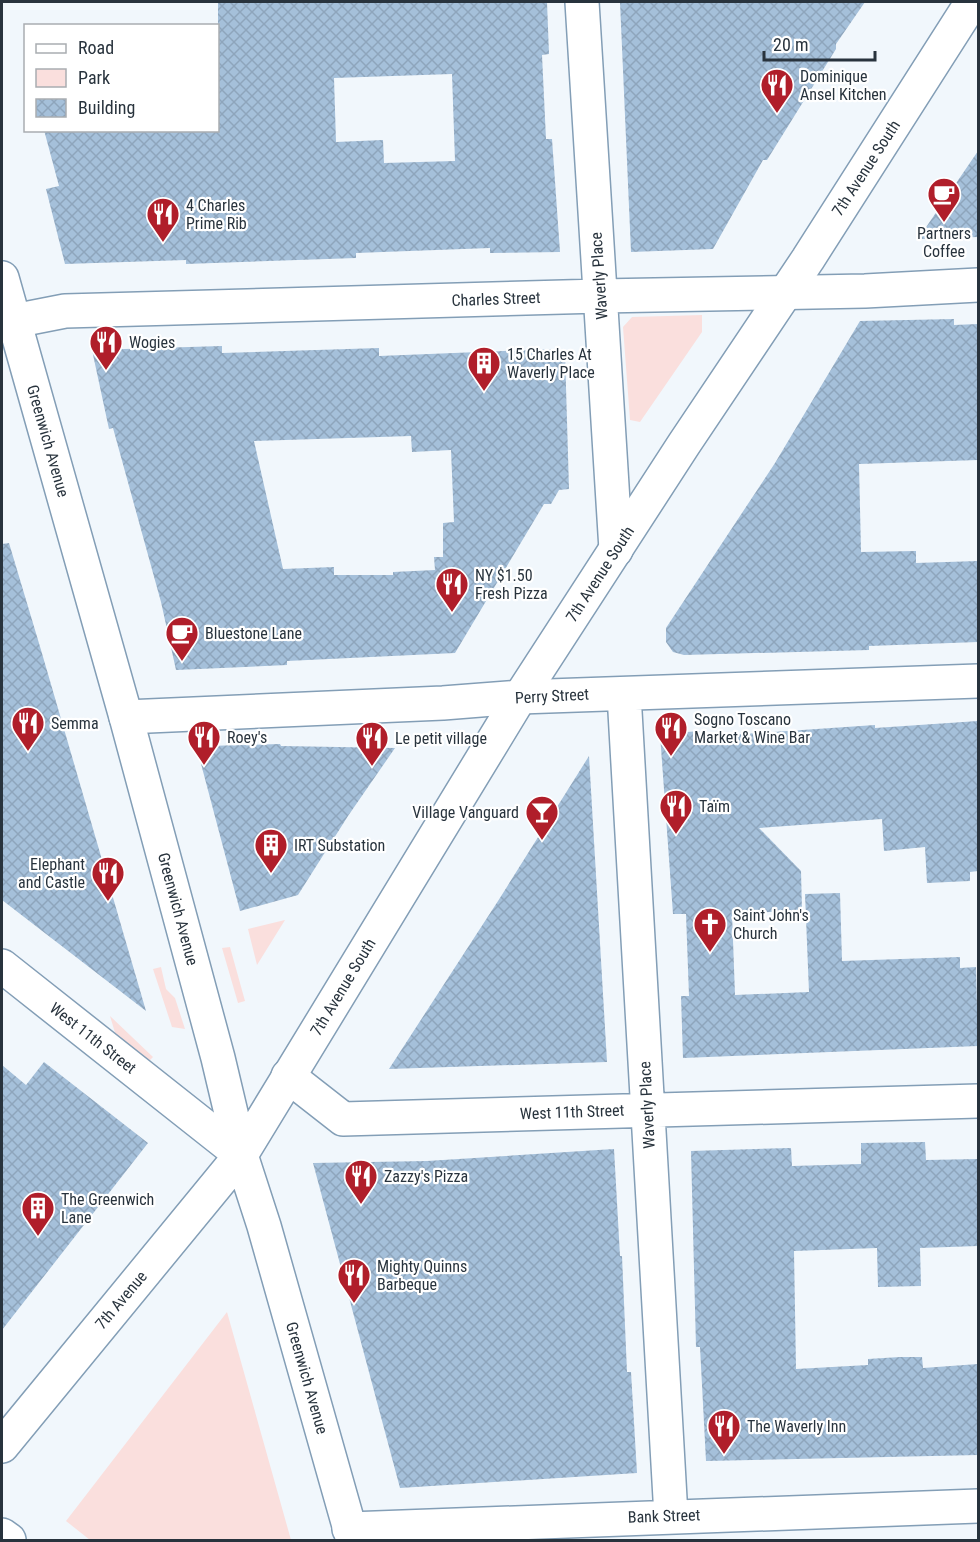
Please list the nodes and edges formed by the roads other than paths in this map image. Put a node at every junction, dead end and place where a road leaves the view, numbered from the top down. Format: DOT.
graph roads {
  1 [pos="582,2"];
  2 [pos="972,2"];
  3 [pos="2,278"];
  4 [pos="978,285"];
  5 [pos="785,293"];
  6 [pos="600,296"];
  7 [pos="14,321"];
  8 [pos="616,550"];
  9 [pos="978,681"];
  10 [pos="624,694"];
  11 [pos="520,697"];
  12 [pos="126,717"];
  13 [pos="2,966"];
  14 [pos="288,1076"];
  15 [pos="978,1101"];
  16 [pos="648,1110"];
  17 [pos="241,1155"];
  18 [pos="2,1446"];
  19 [pos="978,1506"];
  20 [pos="671,1516"];
  21 [pos="351,1534"];
  22 [pos="2,1535"];
  23 [pos="9,1540"];
  1 -- 6 [label="street, Waverly Place"];
  2 -- 5 [label="street, 7th Avenue South"];
  3 -- 7 [label="street, Greenwich Avenue"];
  4 -- 5 [label="street, Charles Street"];
  5 -- 6 [label="street, Charles Street"];
  5 -- 8 [label="street, 7th Avenue South"];
  6 -- 7 [label="street, Charles Street"];
  6 -- 8 [label="street, Waverly Place"];
  7 -- 12 [label="street, Greenwich Avenue"];
  8 -- 11 [label="street, 7th Avenue South"];
  9 -- 10 [label="street, Perry Street"];
  10 -- 11 [label="street, Perry Street"];
  10 -- 16 [label="street, Waverly Place"];
  11 -- 12 [label="street, Perry Street"];
  11 -- 14 [label="street, 7th Avenue South"];
  12 -- 17 [label="street, Greenwich Avenue"];
  13 -- 17 [label="street, West 11th Street"];
  14 -- 16 [label="street, West 11th Street"];
  14 -- 17 [label="street, 7th Avenue South"];
  15 -- 16 [label="street, West 11th Street"];
  16 -- 20 [label="street, Waverly Place"];
  17 -- 18 [label="street, 7th Avenue"];
  17 -- 21 [label="street, Greenwich Avenue"];
  19 -- 20 [label="street, Bank Street"];
  20 -- 21 [label="street, Bank Street"];
  22 -- 23 [label="street"];
}
